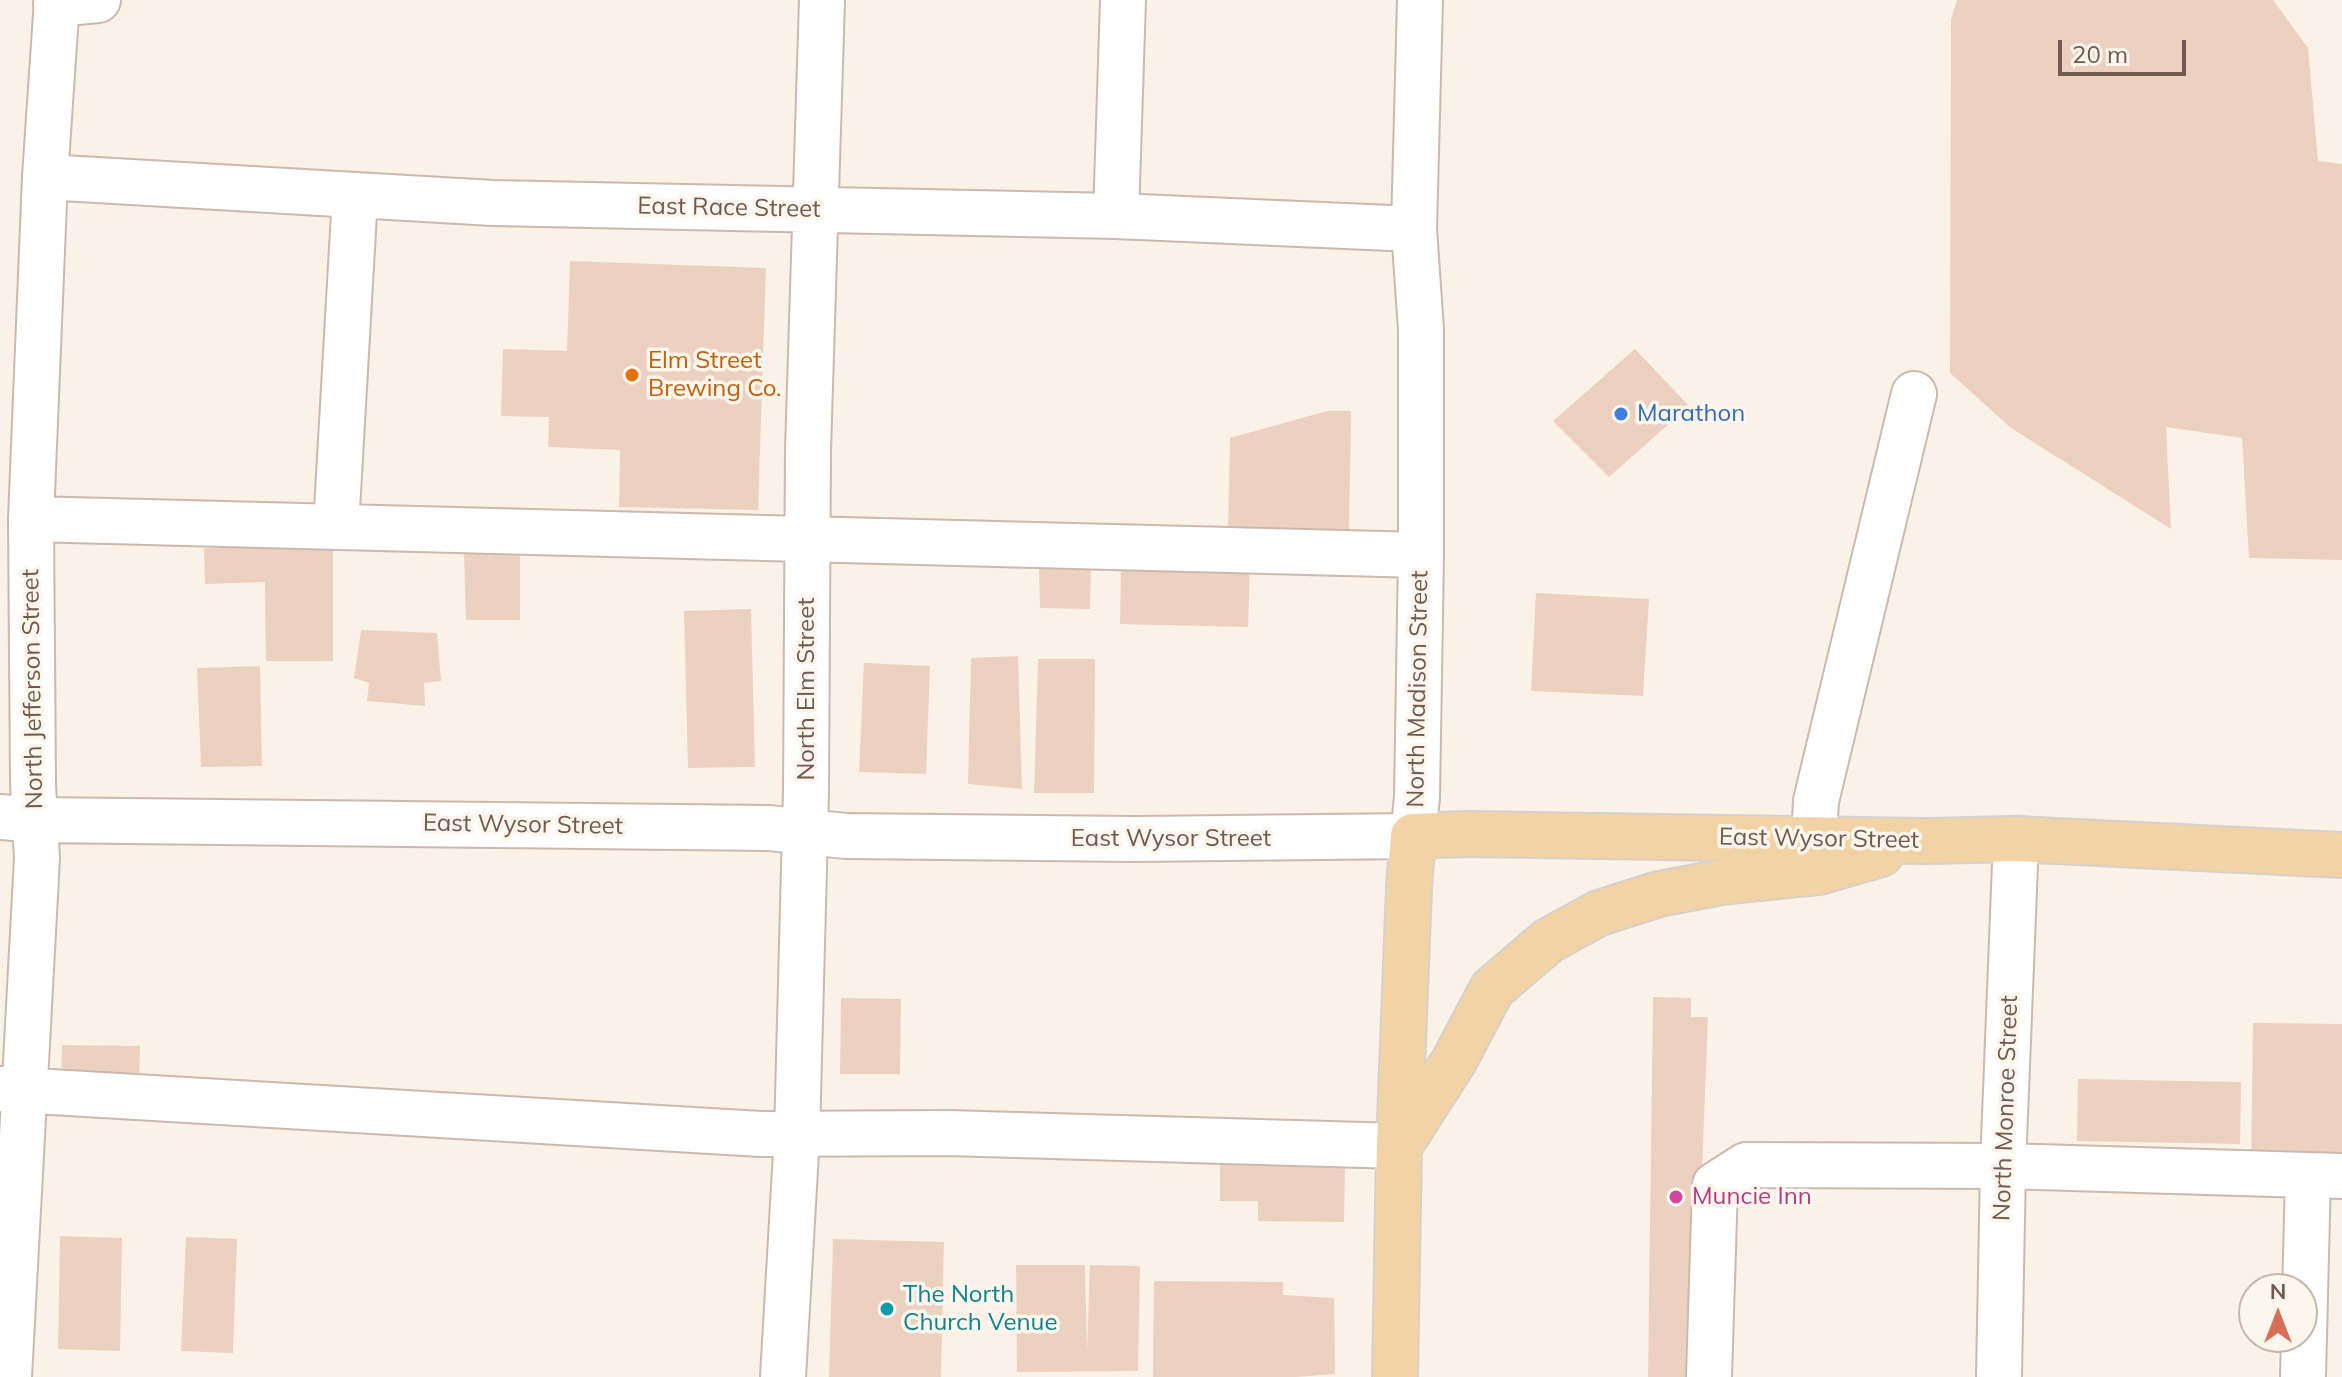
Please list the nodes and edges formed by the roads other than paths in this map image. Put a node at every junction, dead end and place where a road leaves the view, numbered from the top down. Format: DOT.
graph roads {
  1 [pos="822,0"];
  2 [pos="1123,0"];
  3 [pos="1420,0"];
  4 [pos="70,1"];
  5 [pos="45,177"];
  6 [pos="355,196"];
  7 [pos="816,209"];
  8 [pos="1116,216"];
  9 [pos="1414,229"];
  10 [pos="1914,394"];
  11 [pos="31,519"];
  12 [pos="336,527"];
  13 [pos="808,540"];
  14 [pos="1421,555"];
  15 [pos="18,818"];
  16 [pos="804,832"];
  17 [pos="1413,836"];
  18 [pos="1814,839"];
  19 [pos="2016,839"];
  20 [pos="1926,841"];
  21 [pos="2342,855"];
  22 [pos="12,1089"];
  23 [pos="797,1135"];
  24 [pos="1399,1146"];
  25 [pos="2003,1166"];
  26 [pos="2325,1176"];
  27 [pos="9,1377"];
  28 [pos="783,1377"];
  29 [pos="1395,1377"];
  30 [pos="1709,1377"];
  31 [pos="1999,1377"];
  32 [pos="2303,1377"];
  1 -- 7 [label="street, North Elm Street"];
  2 -- 8 [label="street"];
  3 -- 9 [label="street, North Madison Street"];
  4 -- 5 [label="street, North Jefferson Street"];
  5 -- 6 [label="street, East Race Street"];
  5 -- 11 [label="street, North Jefferson Street"];
  6 -- 7 [label="street, East Race Street"];
  6 -- 12 [label="street"];
  7 -- 8 [label="street, East Race Street"];
  7 -- 13 [label="street, North Elm Street"];
  8 -- 9 [label="street, East Race Street"];
  9 -- 14 [label="street, North Madison Street"];
  10 -- 18 [label="street"];
  11 -- 12 [label="street"];
  11 -- 15 [label="street, North Jefferson Street"];
  12 -- 13 [label="street"];
  13 -- 14 [label="street"];
  13 -- 16 [label="street, North Elm Street"];
  14 -- 17 [label="street, North Madison Street"];
  15 -- 16 [label="street, East Wysor Street"];
  15 -- 22 [label="street, North Jefferson Street"];
  16 -- 17 [label="street, East Wysor Street"];
  16 -- 23 [label="street, North Elm Street"];
  17 -- 18 [label="main road, East Wysor Street"];
  17 -- 24 [label="main road, North Madison Street"];
  18 -- 20 [label="main road, East Wysor Street"];
  19 -- 20 [label="main road, East Wysor Street"];
  19 -- 21 [label="main road, East Wysor Street"];
  19 -- 25 [label="street, North Monroe Street"];
  20 -- 24 [label="main road"];
  22 -- 23 [label="street"];
  22 -- 27 [label="street, North Jefferson Street"];
  23 -- 24 [label="street"];
  23 -- 28 [label="street, North Elm Street"];
  24 -- 29 [label="main road, North Madison Street"];
  25 -- 26 [label="street"];
  25 -- 30 [label="street"];
  25 -- 31 [label="street, North Monroe Street"];
  26 -- 32 [label="street"];
}
